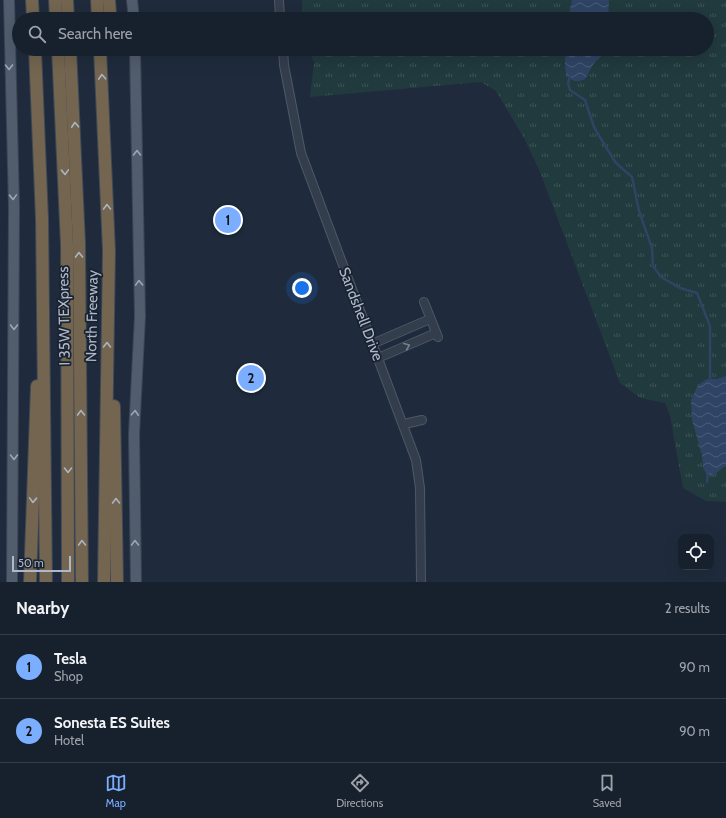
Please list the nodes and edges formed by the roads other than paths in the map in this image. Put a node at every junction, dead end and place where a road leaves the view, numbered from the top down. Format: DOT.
graph roads {
  1 [pos="9,0"];
  2 [pos="32,0"];
  3 [pos="55,0"];
  4 [pos="67,0"];
  5 [pos="97,0"];
  6 [pos="109,0"];
  7 [pos="132,0"];
  8 [pos="279,0"];
  9 [pos="33,12"];
  10 [pos="56,12"];
  11 [pos="68,12"];
  12 [pos="98,12"];
  13 [pos="110,12"];
  14 [pos="133,12"];
  15 [pos="280,12"];
  16 [pos="35,56"];
  17 [pos="58,56"];
  18 [pos="70,56"];
  19 [pos="100,56"];
  20 [pos="135,56"];
  21 [pos="283,56"];
  22 [pos="43,293"];
  23 [pos="424,302"];
  24 [pos="430,319"];
  25 [pos="372,344"];
  26 [pos="378,358"];
  27 [pos="106,384"];
  28 [pos="422,420"];
  29 [pos="404,424"];
  30 [pos="12,582"];
  31 [pos="30,582"];
  32 [pos="46,582"];
  33 [pos="68,582"];
  34 [pos="82,582"];
  35 [pos="104,582"];
  36 [pos="117,582"];
  37 [pos="136,582"];
  38 [pos="421,582"];
  1 -- 30 [label="main road, one-way"];
  2 -- 9 [label="highway"];
  3 -- 10 [label="highway"];
  4 -- 11 [label="highway"];
  5 -- 12 [label="highway"];
  6 -- 13 [label="highway"];
  7 -- 14 [label="main road"];
  8 -- 15 [label="street"];
  16 -- 22 [label="highway"];
  17 -- 33 [label="highway, I 35W TEXpress, one-way"];
  34 -- 18 [label="highway, I 35W TEXpress, one-way"];
  27 -- 19 [label="highway, North Freeway, one-way"];
  37 -- 20 [label="main road, one-way"];
  21 -- 25 [label="street, Sandshell Drive"];
  22 -- 31 [label="highway, one-way"];
  22 -- 32 [label="highway"];
  23 -- 24 [label="street"];
  24 -- 25 [label="street"];
  26 -- 24 [label="street, one-way"];
  25 -- 26 [label="street, Sandshell Drive"];
  26 -- 29 [label="street, Sandshell Drive"];
  27 -- 35 [label="highway"];
  36 -- 27 [label="highway, North Freeway, one-way"];
  28 -- 29 [label="street"];
  29 -- 38 [label="street, Sandshell Drive"];
}
